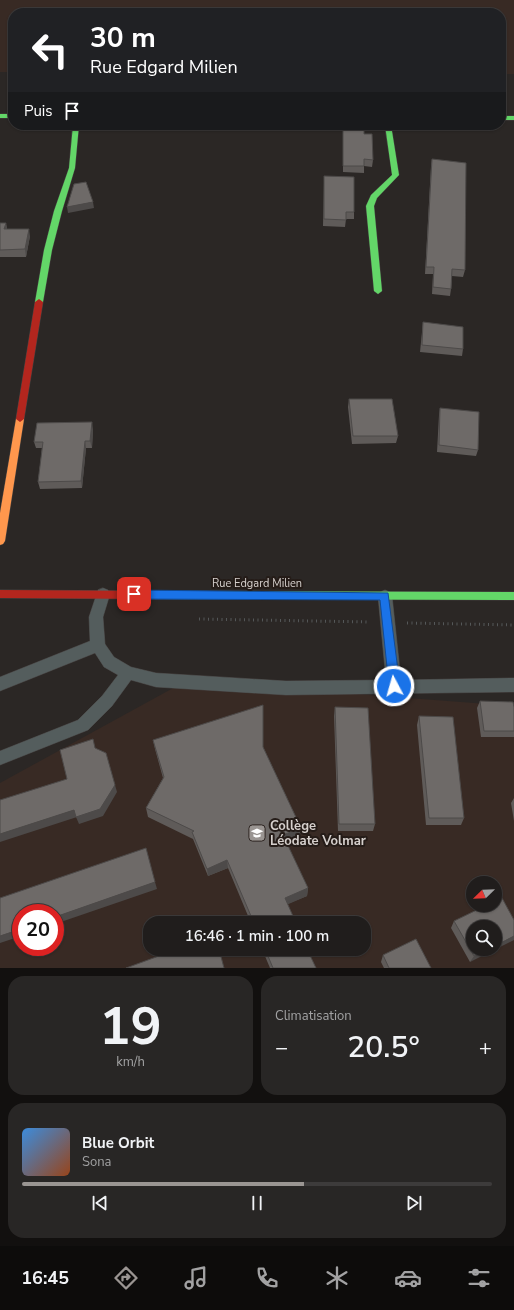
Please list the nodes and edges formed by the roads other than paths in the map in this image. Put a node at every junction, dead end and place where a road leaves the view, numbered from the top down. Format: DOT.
graph roads {
  1 [pos="76,130"];
  2 [pos="389,130"];
  3 [pos="378,291"];
  4 [pos="0,541"];
  5 [pos="0,594"];
  6 [pos="102,594"];
  7 [pos="385,596"];
  8 [pos="514,596"];
  9 [pos="98,645"];
  10 [pos="128,673"];
  11 [pos="0,684"];
  12 [pos="514,685"];
  13 [pos="394,686"];
  14 [pos="0,758"];
  1 -- 4 [label="street"];
  2 -- 3 [label="street"];
  5 -- 6 [label="street, Rue Edgard Milien"];
  6 -- 7 [label="street, Rue Edgard Milien"];
  6 -- 9 [label="lane"];
  7 -- 8 [label="street, Rue Edgard Milien"];
  7 -- 13 [label="lane"];
  9 -- 10 [label="lane"];
  9 -- 11 [label="lane"];
  10 -- 13 [label="lane"];
  10 -- 14 [label="lane"];
  12 -- 13 [label="lane"];
}
